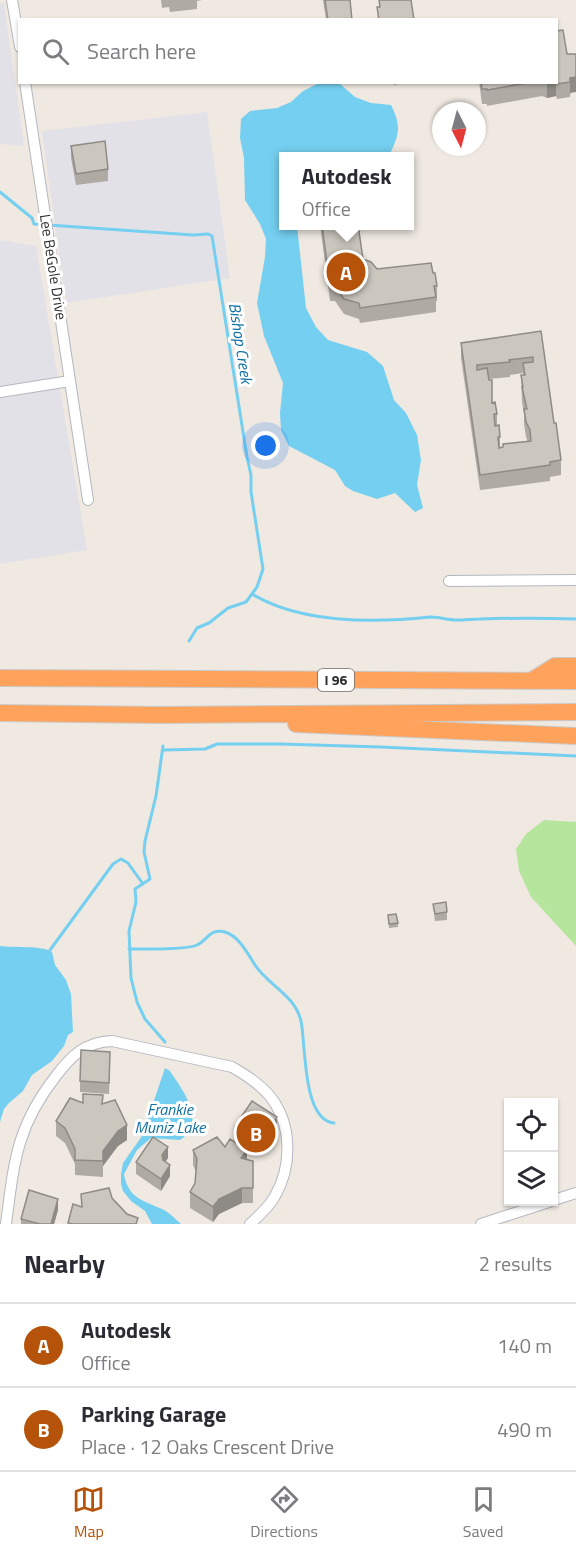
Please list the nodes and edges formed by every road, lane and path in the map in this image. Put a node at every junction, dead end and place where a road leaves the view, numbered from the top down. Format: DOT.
graph roads {
  1 [pos="12,0"];
  2 [pos="18,35"];
  3 [pos="25,84"];
  4 [pos="70,381"];
  5 [pos="0,392"];
  6 [pos="88,500"];
  7 [pos="576,580"];
  8 [pos="449,582"];
  9 [pos="576,666"];
  10 [pos="0,678"];
  11 [pos="531,681"];
  12 [pos="576,681"];
  13 [pos="576,712"];
  14 [pos="0,713"];
  15 [pos="158,715"];
  16 [pos="576,736"];
  17 [pos="576,1193"];
  18 [pos="558,1199"];
  19 [pos="537,1206"];
  20 [pos="6,1224"];
  21 [pos="250,1224"];
  22 [pos="481,1224"];
  1 -- 2 [label="street"];
  3 -- 4 [label="street, Lee BeGole Drive"];
  4 -- 5 [label="street"];
  4 -- 6 [label="street, Lee BeGole Drive"];
  7 -- 8 [label="street"];
  9 -- 11 [label="highway"];
  10 -- 11 [label="highway, I 96"];
  11 -- 12 [label="highway, I 96"];
  13 -- 15 [label="highway, I 96"];
  14 -- 15 [label="highway, I 96"];
  15 -- 16 [label="highway"];
  17 -- 18 [label="street"];
  19 -- 22 [label="street"];
  20 -- 21 [label="street"];
}
